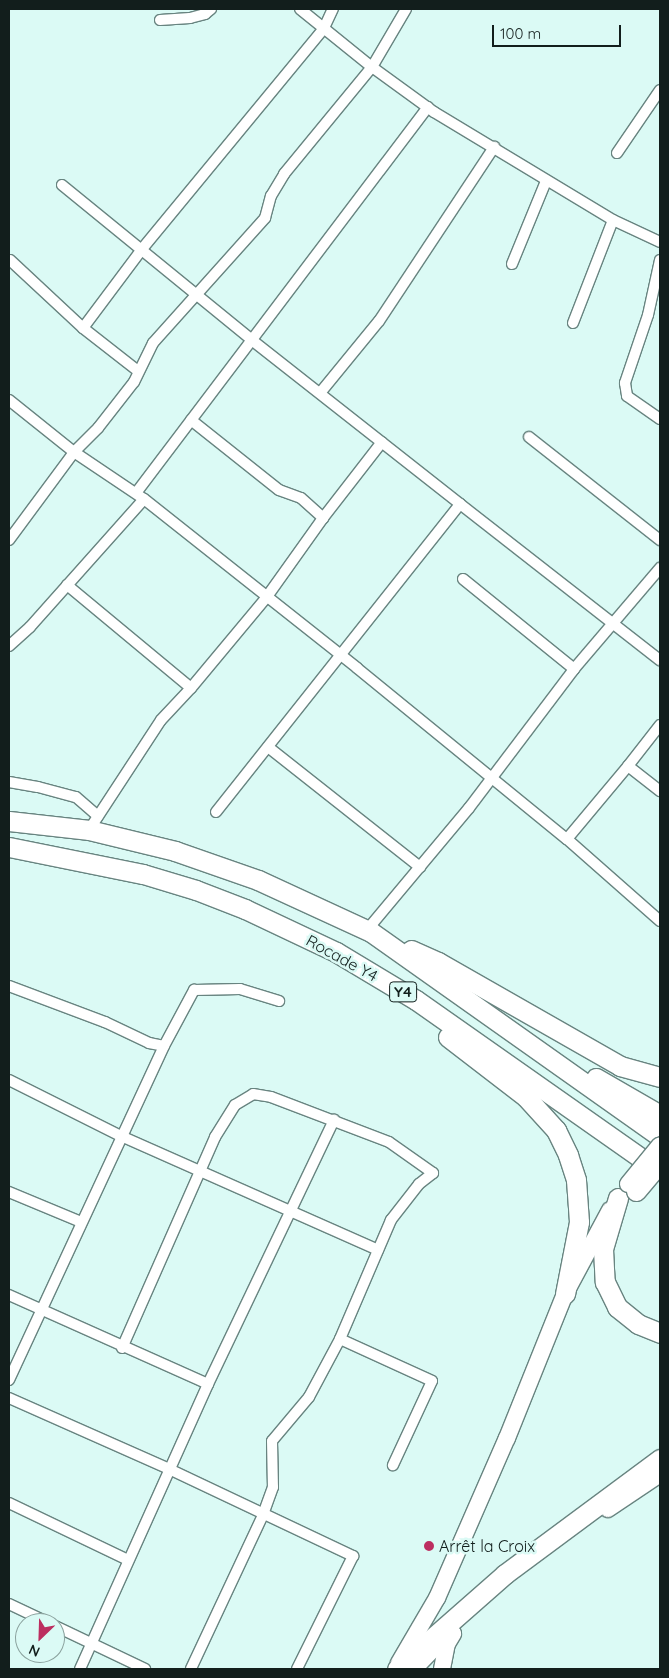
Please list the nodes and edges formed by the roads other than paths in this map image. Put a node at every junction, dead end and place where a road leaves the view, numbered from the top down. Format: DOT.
graph roads {
  1 [pos="211,9"];
  2 [pos="300,9"];
  3 [pos="333,9"];
  4 [pos="406,9"];
  5 [pos="160,20"];
  6 [pos="324,28"];
  7 [pos="372,68"];
  8 [pos="660,90"];
  9 [pos="428,107"];
  10 [pos="494,147"];
  11 [pos="617,153"];
  12 [pos="546,180"];
  13 [pos="62,185"];
  14 [pos="613,220"];
  15 [pos="660,242"];
  16 [pos="142,249"];
  17 [pos="10,260"];
  18 [pos="660,260"];
  19 [pos="512,264"];
  20 [pos="197,294"];
  21 [pos="573,323"];
  22 [pos="83,328"];
  23 [pos="253,342"];
  24 [pos="138,371"];
  25 [pos="320,393"];
  26 [pos="9,400"];
  27 [pos="660,419"];
  28 [pos="191,420"];
  29 [pos="529,437"];
  30 [pos="382,442"];
  31 [pos="74,452"];
  32 [pos="140,496"];
  33 [pos="460,504"];
  34 [pos="323,518"];
  35 [pos="9,540"];
  36 [pos="660,540"];
  37 [pos="660,568"];
  38 [pos="463,579"];
  39 [pos="67,585"];
  40 [pos="266,598"];
  41 [pos="614,622"];
  42 [pos="9,646"];
  43 [pos="341,655"];
  44 [pos="660,660"];
  45 [pos="574,670"];
  46 [pos="191,688"];
  47 [pos="660,725"];
  48 [pos="268,747"];
  49 [pos="628,766"];
  50 [pos="492,778"];
  51 [pos="9,782"];
  52 [pos="660,790"];
  53 [pos="216,812"];
  54 [pos="9,821"];
  55 [pos="93,823"];
  56 [pos="567,839"];
  57 [pos="9,847"];
  58 [pos="420,867"];
  59 [pos="144,874"];
  60 [pos="660,921"];
  61 [pos="369,931"];
  62 [pos="9,986"];
  63 [pos="279,1001"];
  64 [pos="509,1029"];
  65 [pos="164,1046"];
  66 [pos="660,1077"];
  67 [pos="9,1080"];
  68 [pos="660,1114"];
  69 [pos="334,1120"];
  70 [pos="121,1136"];
  71 [pos="660,1137"];
  72 [pos="660,1145"];
  73 [pos="660,1162"];
  74 [pos="200,1172"];
  75 [pos="660,1173"];
  76 [pos="628,1191"];
  77 [pos="9,1192"];
  78 [pos="290,1210"];
  79 [pos="81,1222"];
  80 [pos="378,1250"];
  81 [pos="565,1294"];
  82 [pos="9,1296"];
  83 [pos="42,1310"];
  84 [pos="660,1325"];
  85 [pos="660,1333"];
  86 [pos="340,1339"];
  87 [pos="122,1348"];
  88 [pos="9,1380"];
  89 [pos="208,1384"];
  90 [pos="9,1398"];
  91 [pos="660,1459"];
  92 [pos="392,1465"];
  93 [pos="169,1469"];
  94 [pos="660,1474"];
  95 [pos="9,1503"];
  96 [pos="263,1515"];
  97 [pos="128,1560"];
  98 [pos="9,1604"];
  99 [pos="28,1613"];
  100 [pos="458,1624"];
  101 [pos="65,1630"];
  102 [pos="92,1642"];
  103 [pos="80,1669"];
  104 [pos="145,1669"];
  105 [pos="191,1669"];
  106 [pos="297,1669"];
  107 [pos="396,1669"];
  108 [pos="414,1669"];
  109 [pos="442,1669"];
  1 -- 5 [label="street"];
  2 -- 6 [label="street"];
  3 -- 6 [label="street"];
  4 -- 7 [label="street"];
  6 -- 7 [label="street"];
  6 -- 16 [label="street"];
  7 -- 9 [label="street"];
  7 -- 20 [label="street"];
  8 -- 11 [label="street"];
  9 -- 10 [label="street"];
  9 -- 23 [label="street"];
  10 -- 12 [label="street"];
  10 -- 25 [label="street"];
  12 -- 14 [label="street"];
  12 -- 19 [label="street"];
  13 -- 16 [label="street"];
  14 -- 15 [label="street"];
  14 -- 21 [label="street"];
  16 -- 20 [label="street"];
  16 -- 22 [label="street"];
  17 -- 22 [label="street"];
  18 -- 27 [label="street"];
  20 -- 23 [label="street"];
  20 -- 24 [label="street"];
  22 -- 24 [label="street"];
  23 -- 25 [label="street"];
  23 -- 28 [label="street"];
  24 -- 31 [label="street"];
  25 -- 30 [label="street"];
  26 -- 31 [label="street"];
  28 -- 32 [label="street"];
  28 -- 34 [label="street"];
  29 -- 36 [label="street"];
  30 -- 33 [label="street"];
  30 -- 34 [label="street"];
  31 -- 32 [label="street"];
  31 -- 35 [label="street"];
  32 -- 39 [label="street"];
  32 -- 40 [label="street"];
  33 -- 41 [label="street"];
  33 -- 43 [label="street"];
  34 -- 40 [label="street"];
  37 -- 41 [label="street"];
  38 -- 45 [label="street"];
  39 -- 42 [label="street"];
  39 -- 46 [label="street"];
  40 -- 43 [label="street"];
  40 -- 46 [label="street"];
  41 -- 44 [label="street"];
  41 -- 45 [label="street"];
  43 -- 48 [label="street"];
  43 -- 50 [label="street"];
  45 -- 50 [label="street"];
  46 -- 55 [label="street"];
  47 -- 49 [label="street"];
  48 -- 53 [label="street"];
  48 -- 58 [label="street"];
  49 -- 52 [label="street"];
  49 -- 56 [label="street"];
  50 -- 56 [label="street"];
  50 -- 58 [label="street"];
  51 -- 55 [label="street"];
  54 -- 55 [label="highway, Rocade Y4 / Y4"];
  55 -- 61 [label="highway, Rocade Y4 / Y4"];
  56 -- 60 [label="street"];
  57 -- 59 [label="highway, Rocade Y4 / Y4"];
  58 -- 61 [label="street"];
  59 -- 75 [label="highway, Rocade Y4 / Y4"];
  59 -- 81 [label="highway"];
  61 -- 64 [label="highway, Rocade Y4 / Y4"];
  61 -- 66 [label="highway"];
  62 -- 65 [label="street"];
  63 -- 65 [label="street"];
  64 -- 68 [label="highway"];
  64 -- 71 [label="highway, Rocade Y4 / Y4"];
  65 -- 70 [label="street"];
  67 -- 70 [label="street"];
  69 -- 74 [label="street"];
  69 -- 78 [label="street"];
  69 -- 80 [label="street"];
  70 -- 74 [label="street"];
  70 -- 79 [label="street"];
  72 -- 76 [label="main road, bridge"];
  73 -- 76 [label="highway, bridge"];
  74 -- 78 [label="street"];
  74 -- 87 [label="street"];
  76 -- 81 [label="main road"];
  76 -- 84 [label="highway"];
  76 -- 85 [label="highway"];
  77 -- 79 [label="street"];
  78 -- 80 [label="street"];
  78 -- 89 [label="street"];
  79 -- 83 [label="street"];
  80 -- 86 [label="street"];
  81 -- 107 [label="main road"];
  82 -- 83 [label="street"];
  83 -- 87 [label="street"];
  83 -- 88 [label="street"];
  86 -- 92 [label="street"];
  86 -- 96 [label="street"];
  87 -- 89 [label="street"];
  89 -- 93 [label="street"];
  90 -- 93 [label="street"];
  91 -- 107 [label="highway"];
  93 -- 96 [label="street"];
  93 -- 97 [label="street"];
  94 -- 100 [label="main road"];
  95 -- 97 [label="street"];
  96 -- 105 [label="street"];
  96 -- 106 [label="street"];
  97 -- 102 [label="street"];
  98 -- 99 [label="street"];
  100 -- 108 [label="main road"];
  100 -- 109 [label="main road"];
  101 -- 102 [label="street"];
  102 -- 103 [label="street"];
  102 -- 104 [label="street"];
}
